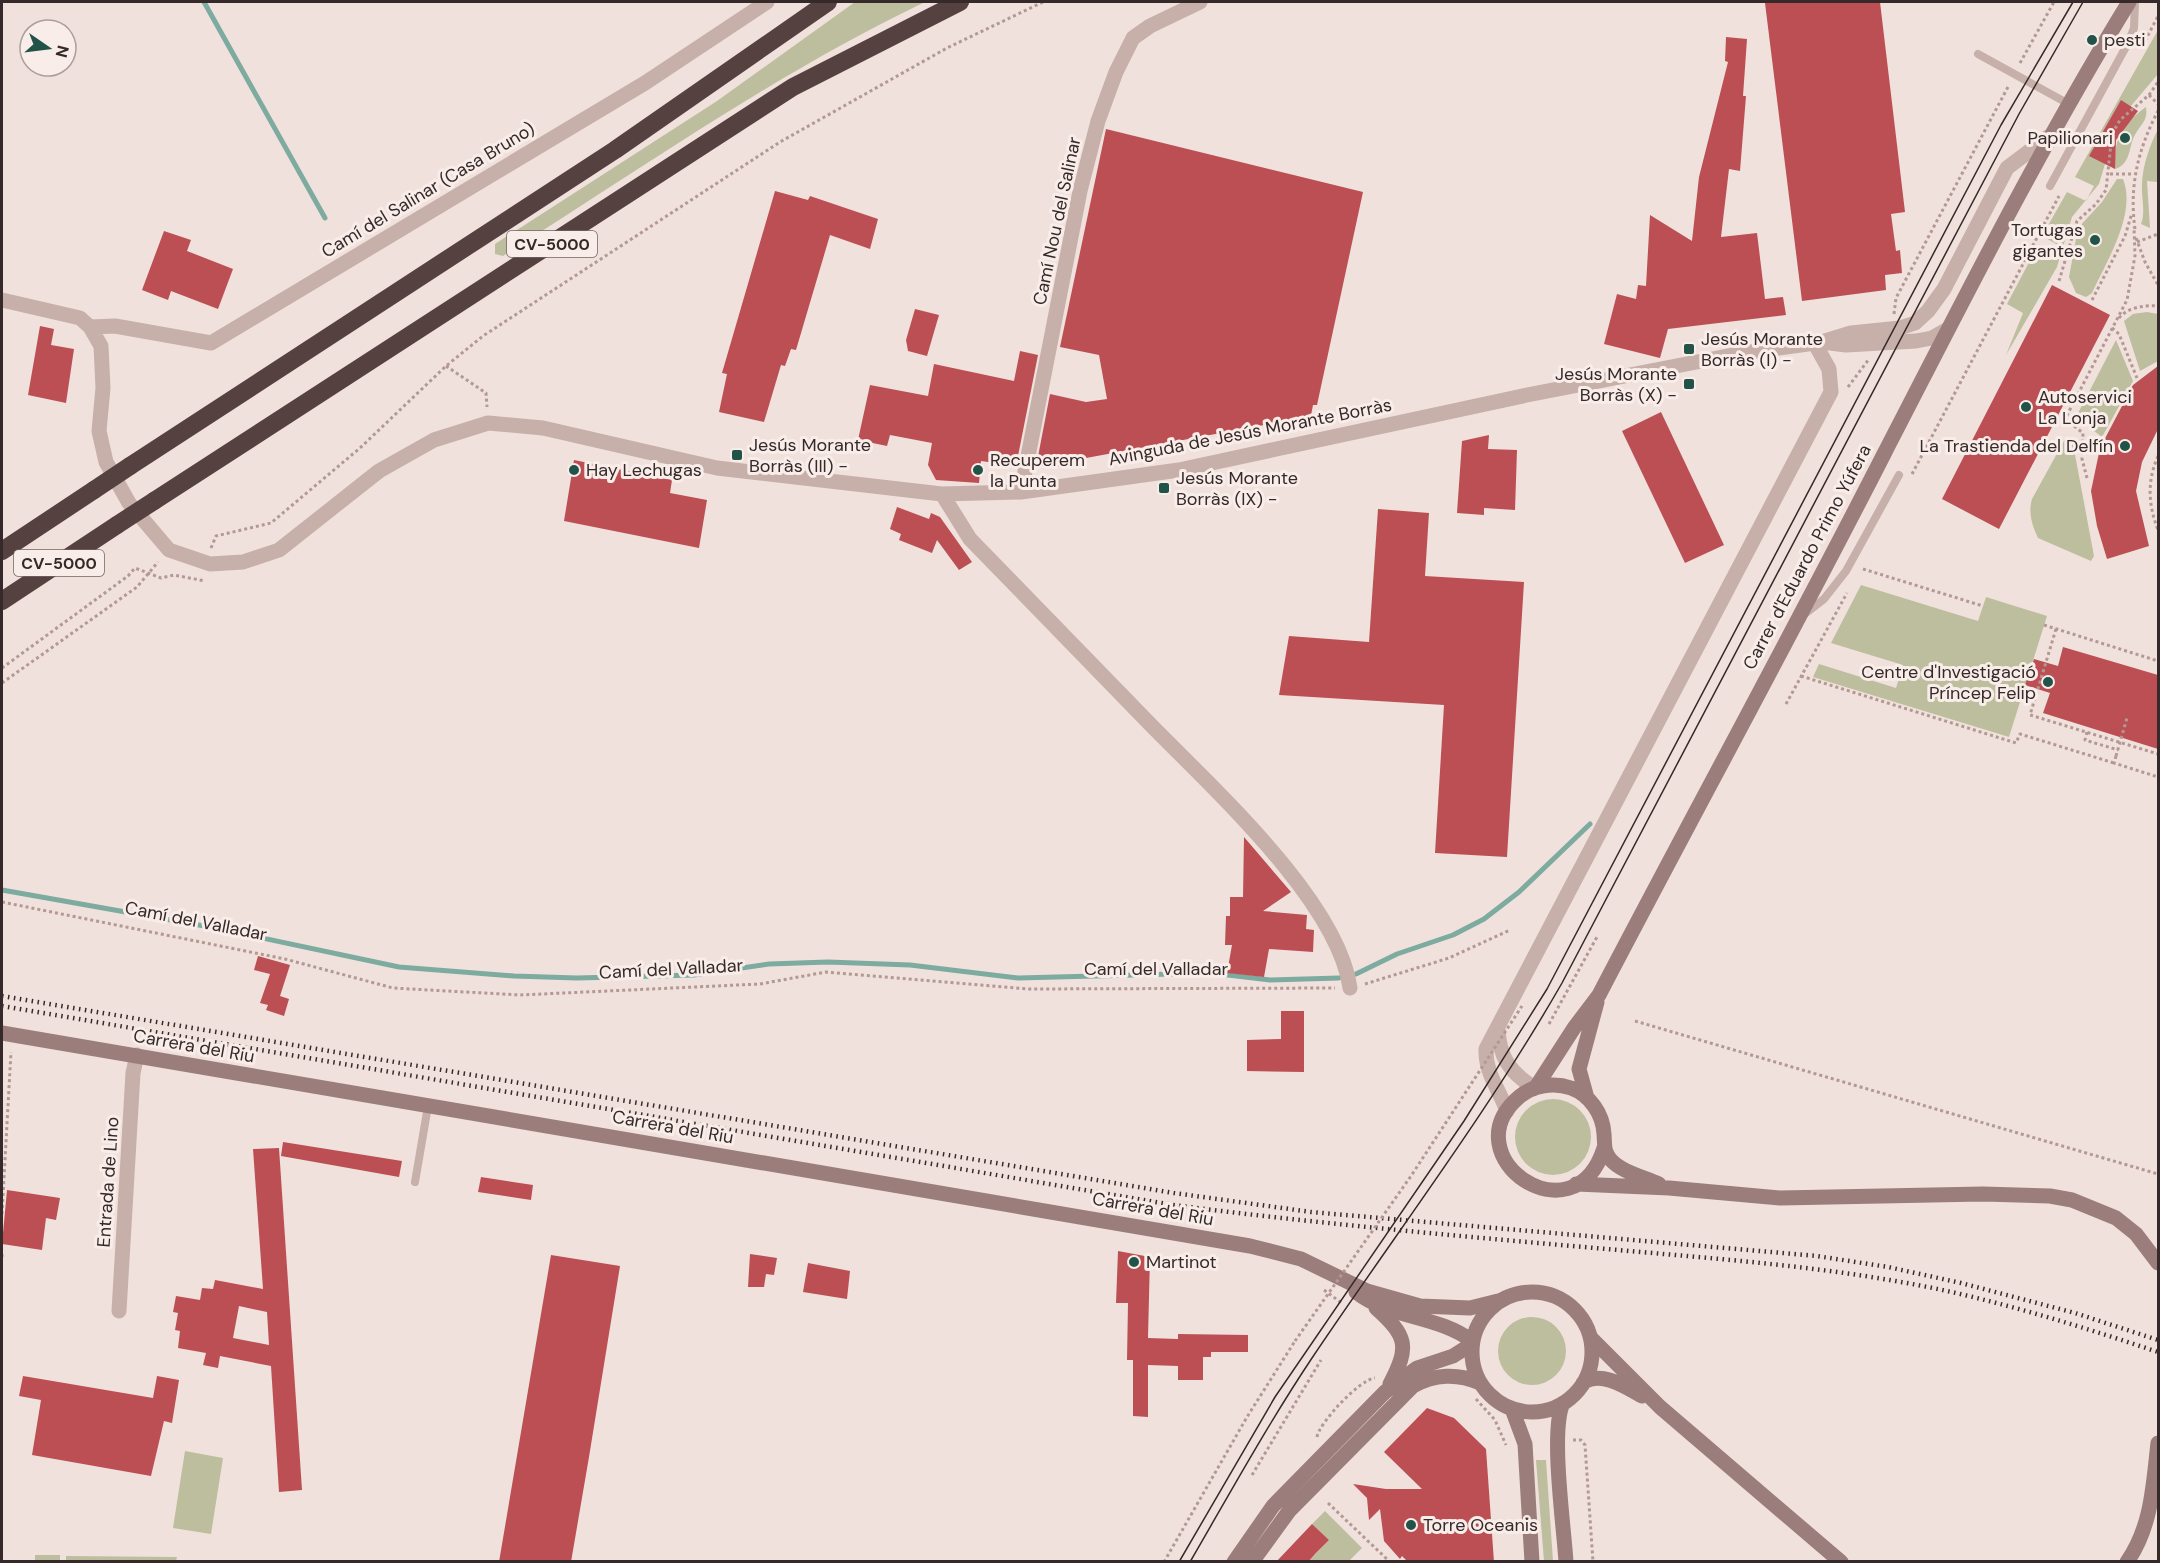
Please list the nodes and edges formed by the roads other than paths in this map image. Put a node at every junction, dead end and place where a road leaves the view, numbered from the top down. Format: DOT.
graph roads {
  1 [pos="767,2"];
  2 [pos="828,2"];
  3 [pos="960,2"];
  4 [pos="1200,2"];
  5 [pos="2129,2"];
  6 [pos="2135,2"];
  7 [pos="1978,54"];
  8 [pos="2067,103"];
  9 [pos="2048,137"];
  10 [pos="2050,186"];
  11 [pos="2,300"];
  12 [pos="1915,323"];
  13 [pos="90,327"];
  14 [pos="1948,329"];
  15 [pos="1818,342"];
  16 [pos="1899,475"];
  17 [pos="1021,492"];
  18 [pos="942,494"];
  19 [pos="2,550"];
  20 [pos="2,602"];
  21 [pos="1792,629"];
  22 [pos="1350,988"];
  23 [pos="1599,995"];
  24 [pos="1498,1025"];
  25 [pos="2,1033"];
  26 [pos="137,1055"];
  27 [pos="1535,1088"];
  28 [pos="1587,1098"];
  29 [pos="428,1106"];
  30 [pos="1507,1111"];
  31 [pos="1604,1148"];
  32 [pos="415,1182"];
  33 [pos="1576,1184"];
  34 [pos="1669,1188"];
  35 [pos="2158,1263"];
  36 [pos="1334,1275"];
  37 [pos="1498,1302"];
  38 [pos="1371,1304"];
  39 [pos="119,1311"];
  40 [pos="1590,1337"];
  41 [pos="1472,1343"];
  42 [pos="1480,1383"];
  43 [pos="1583,1383"];
  44 [pos="1382,1388"];
  45 [pos="1563,1403"];
  46 [pos="1660,1407"];
  47 [pos="1512,1409"];
  48 [pos="2158,1443"];
  49 [pos="1234,1562"];
  50 [pos="1252,1562"];
  51 [pos="1533,1562"];
  52 [pos="1566,1562"];
  53 [pos="1841,1562"];
  54 [pos="2127,1562"];
  1 -- 13 [label="street, Camí del Salinar (Casa Bruno)"];
  2 -- 19 [label="highway, CV-5000, bridge"];
  3 -- 20 [label="highway, CV-5000, bridge"];
  4 -- 17 [label="street, Camí Nou del Salinar"];
  5 -- 8 [label="main road, Carrer d'Eduardo Primo Yúfera"];
  6 -- 10 [label="lane"];
  7 -- 8 [label="lane"];
  8 -- 9 [label="main road, Carrer d'Eduardo Primo Yúfera"];
  9 -- 12 [label="street, Carrer d'Eduardo Primo Yúfera"];
  9 -- 14 [label="main road, Carrer d'Eduardo Primo Yúfera"];
  11 -- 13 [label="street"];
  12 -- 15 [label="street, Avinguda de Jesús Morante Borràs"];
  13 -- 18 [label="street, Avinguda de Jesús Morante Borràs"];
  14 -- 15 [label="street, Avinguda de Jesús Morante Borràs"];
  14 -- 21 [label="main road, Carrer d'Eduardo Primo Yúfera"];
  15 -- 17 [label="street, Avinguda de Jesús Morante Borràs"];
  15 -- 24 [label="street"];
  16 -- 21 [label="lane"];
  17 -- 18 [label="street, Avinguda de Jesús Morante Borràs"];
  18 -- 22 [label="street"];
  21 -- 23 [label="main road, Carrer d'Eduardo Primo Yúfera"];
  23 -- 27 [label="main road, Carrer d'Eduardo Primo Yúfera"];
  23 -- 28 [label="main road, Carrer d'Eduardo Primo Yúfera"];
  24 -- 27 [label="street"];
  24 -- 30 [label="street"];
  25 -- 26 [label="main road, Carrera del Riu"];
  26 -- 29 [label="main road, Carrera del Riu"];
  26 -- 39 [label="street, Entrada de Lino"];
  27 -- 28 [label="main road"];
  27 -- 30 [label="main road"];
  28 -- 31 [label="main road"];
  29 -- 32 [label="lane"];
  29 -- 36 [label="main road, Carrera del Riu"];
  30 -- 33 [label="main road"];
  31 -- 33 [label="main road"];
  31 -- 34 [label="main road"];
  33 -- 34 [label="main road"];
  34 -- 35 [label="main road"];
  36 -- 37 [label="main road, Carrera del Riu"];
  36 -- 38 [label="main road, Carrera del Riu"];
  37 -- 40 [label="main road"];
  37 -- 41 [label="main road"];
  38 -- 41 [label="main road, Carrera del Riu"];
  38 -- 44 [label="main road"];
  40 -- 43 [label="main road"];
  40 -- 46 [label="main road"];
  41 -- 42 [label="main road"];
  41 -- 44 [label="main road"];
  42 -- 47 [label="main road"];
  42 -- 50 [label="main road"];
  43 -- 45 [label="main road"];
  43 -- 46 [label="main road"];
  44 -- 49 [label="main road"];
  45 -- 47 [label="main road"];
  45 -- 52 [label="main road"];
  46 -- 53 [label="main road"];
  47 -- 51 [label="main road"];
  48 -- 54 [label="main road"];
}
